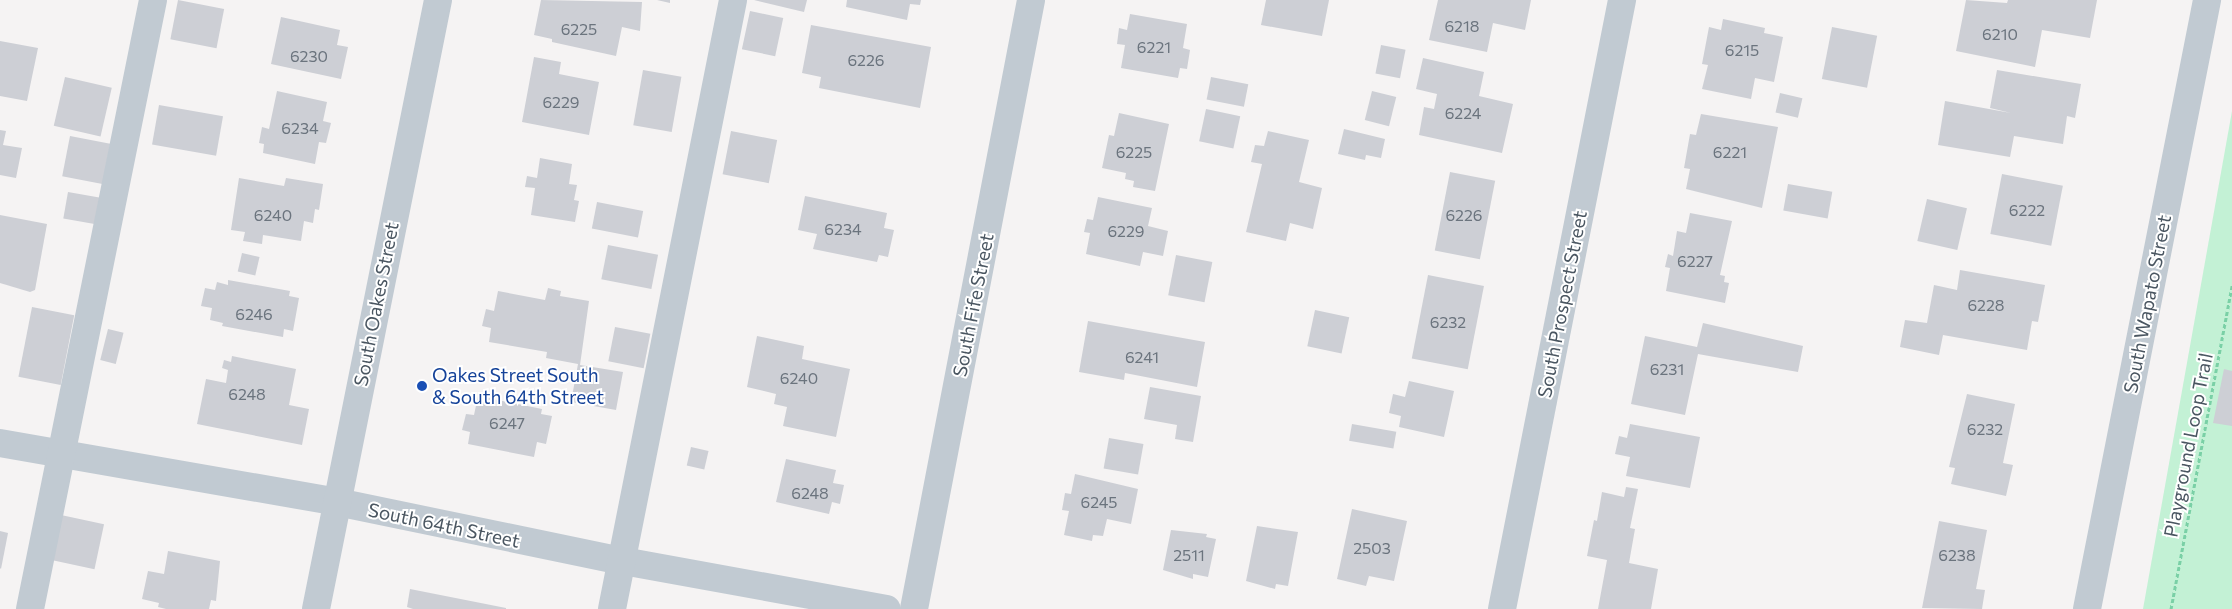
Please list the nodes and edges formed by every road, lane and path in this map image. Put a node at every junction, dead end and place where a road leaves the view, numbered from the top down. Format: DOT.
graph roads {
  1 [pos="153,0"];
  2 [pos="438,0"];
  3 [pos="733,0"];
  4 [pos="1031,0"];
  5 [pos="1622,0"];
  6 [pos="2207,0"];
  7 [pos="2232,285"];
  8 [pos="0,443"];
  9 [pos="61,456"];
  10 [pos="337,502"];
  11 [pos="623,561"];
  12 [pos="30,609"];
  13 [pos="316,609"];
  14 [pos="612,609"];
  15 [pos="887,609"];
  16 [pos="914,609"];
  17 [pos="1502,609"];
  18 [pos="2087,609"];
  19 [pos="2171,609"];
  1 -- 9 [label="street"];
  2 -- 10 [label="street, South Oakes Street"];
  3 -- 11 [label="street"];
  4 -- 16 [label="street, South Fife Street"];
  5 -- 17 [label="street, South Prospect Street"];
  6 -- 18 [label="street, South Wapato Street"];
  7 -- 19 [label="path, Playground Loop Trail"];
  8 -- 9 [label="street, South 64th Street"];
  9 -- 10 [label="street, South 64th Street"];
  9 -- 12 [label="street"];
  10 -- 11 [label="street, South 64th Street"];
  10 -- 13 [label="street, South Oakes Street"];
  11 -- 14 [label="street"];
  11 -- 15 [label="street, South 64th Street"];
}
